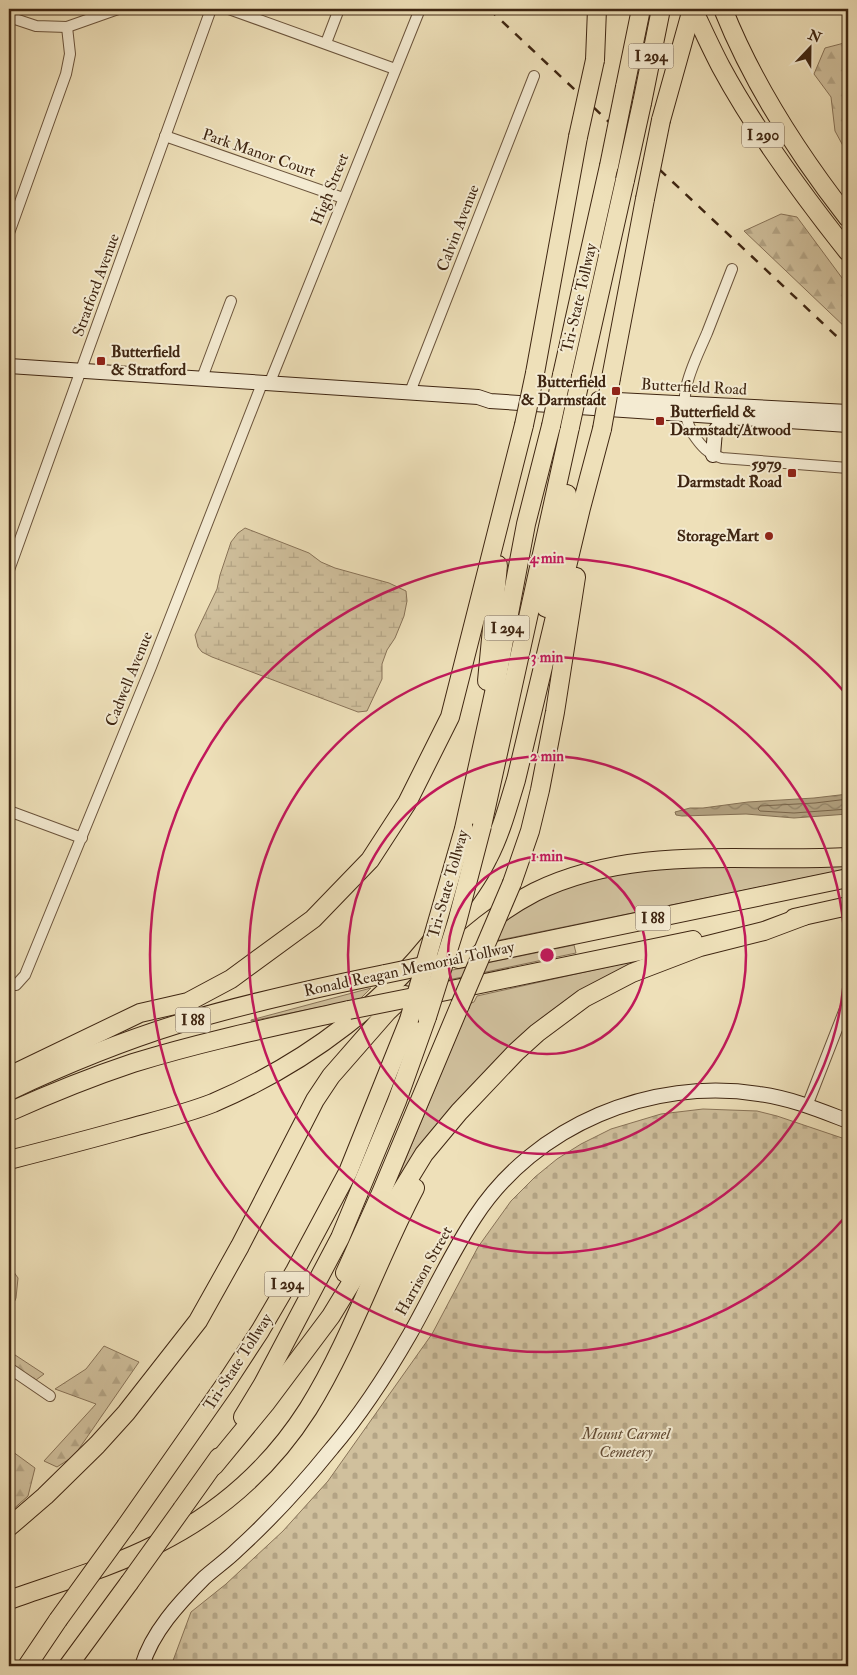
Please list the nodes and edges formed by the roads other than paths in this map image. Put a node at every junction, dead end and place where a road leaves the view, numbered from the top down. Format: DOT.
graph roads {
  1 [pos="118,9"];
  2 [pos="211,9"];
  3 [pos="230,9"];
  4 [pos="339,9"];
  5 [pos="420,9"];
  6 [pos="597,9"];
  7 [pos="641,9"];
  8 [pos="661,9"];
  9 [pos="693,9"];
  10 [pos="723,9"];
  11 [pos="9,17"];
  12 [pos="67,28"];
  13 [pos="326,43"];
  14 [pos="395,69"];
  15 [pos="534,76"];
  16 [pos="165,136"];
  17 [pos="343,198"];
  18 [pos="848,218"];
  19 [pos="9,233"];
  20 [pos="848,252"];
  21 [pos="732,269"];
  22 [pos="231,301"];
  23 [pos="9,366"];
  24 [pos="81,370"];
  25 [pos="202,378"];
  26 [pos="267,382"];
  27 [pos="410,392"];
  28 [pos="684,409"];
  29 [pos="848,412"];
  30 [pos="736,419"];
  31 [pos="848,425"];
  32 [pos="575,428"];
  33 [pos="602,429"];
  34 [pos="713,455"];
  35 [pos="848,468"];
  36 [pos="502,512"];
  37 [pos="9,570"];
  38 [pos="483,747"];
  39 [pos="523,749"];
  40 [pos="9,812"];
  41 [pos="82,838"];
  42 [pos="848,858"];
  43 [pos="848,878"];
  44 [pos="848,906"];
  45 [pos="804,916"];
  46 [pos="13,985"];
  47 [pos="848,1000"];
  48 [pos="9,1076"];
  49 [pos="9,1091"];
  50 [pos="475,1095"];
  51 [pos="806,1106"];
  52 [pos="9,1112"];
  53 [pos="848,1121"];
  54 [pos="9,1160"];
  55 [pos="9,1368"];
  56 [pos="290,1372"];
  57 [pos="50,1396"];
  58 [pos="214,1466"];
  59 [pos="9,1527"];
  60 [pos="9,1600"];
  61 [pos="27,1666"];
  62 [pos="68,1666"];
  63 [pos="142,1666"];
  1 -- 12 [label="street"];
  2 -- 16 [label="street, Stratford Avenue"];
  3 -- 13 [label="street"];
  4 -- 13 [label="street"];
  5 -- 14 [label="street, High Street"];
  6 -- 36 [label="highway, bridge"];
  7 -- 38 [label="highway, Tri-State Tollway / I 294, bridge"];
  8 -- 32 [label="highway, Tri-State Tollway / I 294, bridge"];
  9 -- 20 [label="highway, I 290"];
  9 -- 33 [label="highway, bridge"];
  10 -- 18 [label="highway, I 290"];
  11 -- 12 [label="street"];
  12 -- 19 [label="street"];
  13 -- 14 [label="street"];
  14 -- 17 [label="street, High Street"];
  15 -- 27 [label="street, Calvin Avenue"];
  16 -- 17 [label="street, Park Manor Court"];
  16 -- 24 [label="street, Stratford Avenue"];
  17 -- 26 [label="street, High Street"];
  21 -- 28 [label="street"];
  22 -- 25 [label="street"];
  23 -- 24 [label="main road, Butterfield Road"];
  24 -- 25 [label="main road, Butterfield Road"];
  24 -- 37 [label="street, Stratford Avenue"];
  25 -- 26 [label="main road, Butterfield Road"];
  26 -- 27 [label="main road, Butterfield Road"];
  26 -- 41 [label="street, Cadwell Avenue"];
  27 -- 28 [label="main road, Butterfield Road"];
  28 -- 29 [label="main road, Butterfield Road"];
  28 -- 30 [label="main road, Butterfield Road"];
  28 -- 34 [label="street"];
  30 -- 31 [label="main road, Butterfield Road"];
  30 -- 34 [label="main road"];
  32 -- 39 [label="highway"];
  32 -- 58 [label="highway, Tri-State Tollway / I 294, bridge"];
  33 -- 39 [label="highway"];
  33 -- 56 [label="highway, bridge"];
  34 -- 35 [label="street"];
  36 -- 38 [label="highway"];
  36 -- 48 [label="highway"];
  38 -- 61 [label="highway, Tri-State Tollway / I 294, bridge"];
  39 -- 54 [label="highway"];
  40 -- 41 [label="street"];
  41 -- 46 [label="street, Cadwell Avenue"];
  42 -- 59 [label="highway"];
  43 -- 49 [label="highway, Ronald Reagan Memorial Tollway / I 88, bridge"];
  44 -- 45 [label="highway, Ronald Reagan Memorial Tollway / I 88"];
  45 -- 50 [label="highway"];
  45 -- 52 [label="highway, Ronald Reagan Memorial Tollway / I 88, bridge"];
  47 -- 51 [label="street"];
  50 -- 56 [label="highway"];
  50 -- 60 [label="highway"];
  51 -- 53 [label="main road, Harrison Street"];
  51 -- 63 [label="main road, Harrison Street"];
  55 -- 57 [label="street"];
  56 -- 58 [label="highway"];
  58 -- 62 [label="highway, Tri-State Tollway / I 294, bridge"];
}
